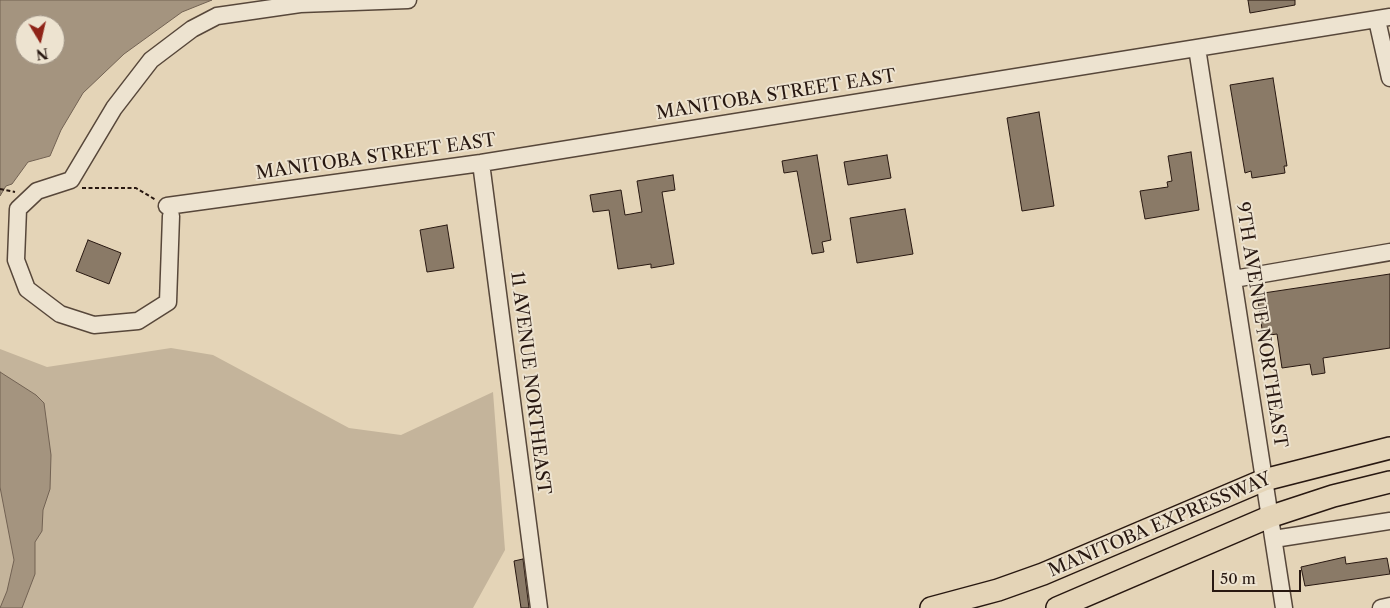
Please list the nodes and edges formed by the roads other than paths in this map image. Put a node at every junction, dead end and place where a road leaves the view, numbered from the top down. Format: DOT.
graph roads {
  1 [pos="408,0"];
  2 [pos="1383,19"];
  3 [pos="1197,48"];
  4 [pos="1390,78"];
  5 [pos="481,163"];
  6 [pos="1390,252"];
  7 [pos="1234,279"];
  8 [pos="1390,448"];
  9 [pos="1264,480"];
  10 [pos="1390,482"];
  11 [pos="1269,517"];
  12 [pos="1390,520"];
  13 [pos="1274,539"];
  14 [pos="1390,606"];
  15 [pos="539,608"];
  16 [pos="931,608"];
  17 [pos="1057,608"];
  18 [pos="1284,608"];
  19 [pos="1381,608"];
  1 -- 5 [label="street, MANITOBA STREET EAST"];
  2 -- 3 [label="street, MANITOBA STREET EAST"];
  2 -- 4 [label="street"];
  3 -- 5 [label="street, MANITOBA STREET EAST"];
  3 -- 7 [label="street, 9TH AVENUE NORTHEAST"];
  5 -- 15 [label="street, 11 AVENUE NORTHEAST"];
  6 -- 7 [label="street"];
  7 -- 9 [label="street, 9TH AVENUE NORTHEAST"];
  8 -- 9 [label="main road, MANITOBA EXPRESSWAY"];
  9 -- 11 [label="street, 9TH AVENUE NORTHEAST"];
  9 -- 16 [label="main road, MANITOBA EXPRESSWAY"];
  10 -- 11 [label="main road, MANITOBA EXPRESSWAY"];
  11 -- 13 [label="street, 9TH AVENUE NORTHEAST"];
  11 -- 17 [label="main road, MANITOBA EXPRESSWAY"];
  12 -- 13 [label="street"];
  13 -- 18 [label="street, 9TH AVENUE NORTHEAST"];
  14 -- 19 [label="street"];
}
